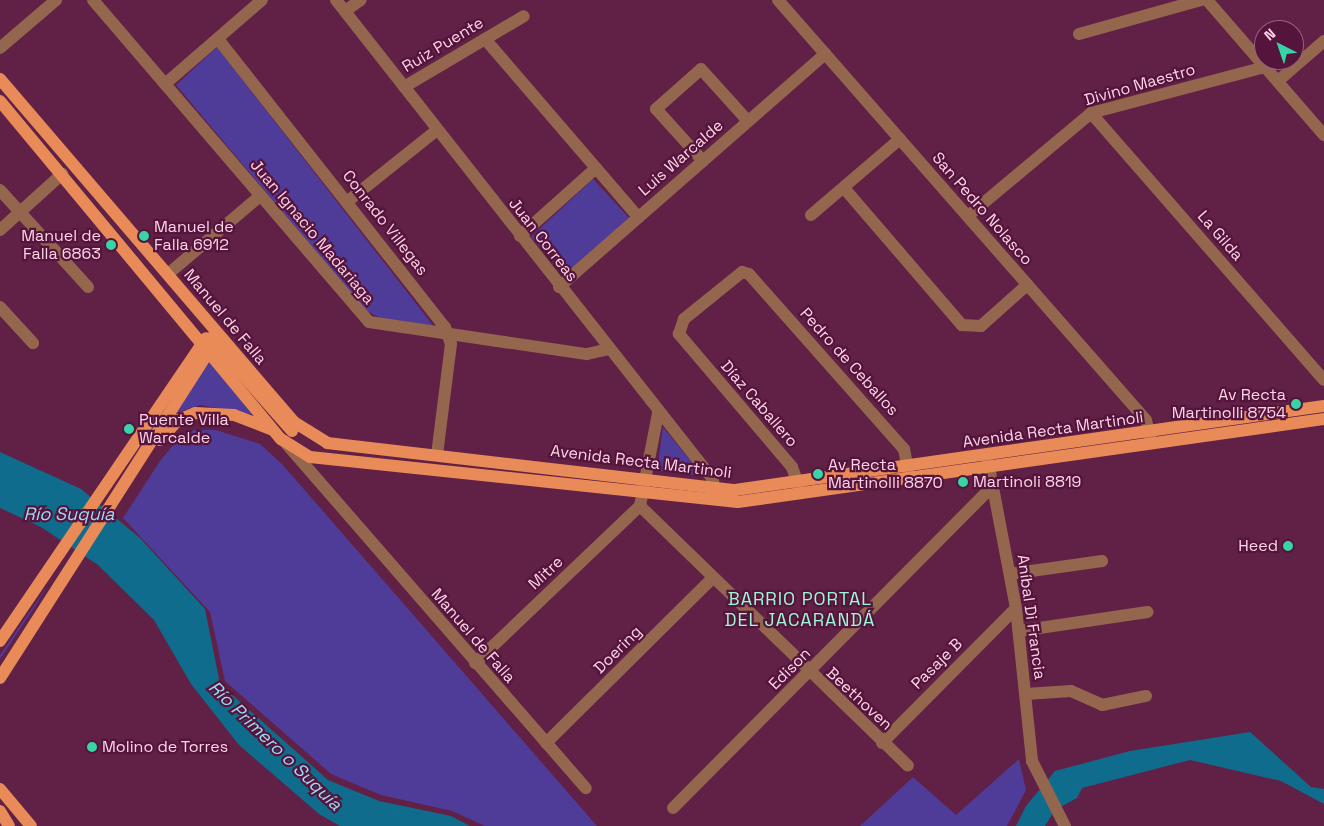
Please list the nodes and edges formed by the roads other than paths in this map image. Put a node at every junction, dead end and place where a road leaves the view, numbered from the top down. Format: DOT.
graph roads {
  1 [pos="56,0"];
  2 [pos="93,0"];
  3 [pos="262,0"];
  4 [pos="336,0"];
  5 [pos="361,0"];
  6 [pos="778,0"];
  7 [pos="1201,0"];
  8 [pos="1207,0"];
  9 [pos="345,11"];
  10 [pos="524,16"];
  11 [pos="1079,34"];
  12 [pos="218,39"];
  13 [pos="486,39"];
  14 [pos="1324,41"];
  15 [pos="0,48"];
  16 [pos="825,54"];
  17 [pos="1254,54"];
  18 [pos="1254,70"];
  19 [pos="1268,70"];
  20 [pos="0,79"];
  21 [pos="1278,81"];
  22 [pos="165,84"];
  23 [pos="404,87"];
  24 [pos="0,101"];
  25 [pos="1091,113"];
  26 [pos="748,121"];
  27 [pos="438,130"];
  28 [pos="1324,135"];
  29 [pos="900,140"];
  30 [pos="702,161"];
  31 [pos="596,168"];
  32 [pos="62,174"];
  33 [pos="844,188"];
  34 [pos="0,190"];
  35 [pos="260,196"];
  36 [pos="348,201"];
  37 [pos="21,212"];
  38 [pos="811,215"];
  39 [pos="968,216"];
  40 [pos="638,217"];
  41 [pos="0,230"];
  42 [pos="520,236"];
  43 [pos="172,279"];
  44 [pos="1027,285"];
  45 [pos="88,287"];
  46 [pos="559,287"];
  47 [pos="0,306"];
  48 [pos="450,337"];
  49 [pos="681,339"];
  50 [pos="33,343"];
  51 [pos="206,344"];
  52 [pos="608,349"];
  53 [pos="1324,380"];
  54 [pos="1324,406"];
  55 [pos="658,413"];
  56 [pos="1324,419"];
  57 [pos="278,435"];
  58 [pos="311,436"];
  59 [pos="1150,438"];
  60 [pos="437,455"];
  61 [pos="319,459"];
  62 [pos="988,462"];
  63 [pos="909,473"];
  64 [pos="317,482"];
  65 [pos="123,485"];
  66 [pos="646,487"];
  67 [pos="992,487"];
  68 [pos="801,489"];
  69 [pos="717,496"];
  70 [pos="640,506"];
  71 [pos="1102,561"];
  72 [pos="1010,574"];
  73 [pos="712,579"];
  74 [pos="1016,608"];
  75 [pos="1148,612"];
  76 [pos="1019,631"];
  77 [pos="0,641"];
  78 [pos="474,663"];
  79 [pos="808,674"];
  80 [pos="0,678"];
  81 [pos="1026,694"];
  82 [pos="1146,696"];
  83 [pos="546,743"];
  84 [pos="882,743"];
  85 [pos="908,766"];
  86 [pos="586,788"];
  87 [pos="0,789"];
  88 [pos="673,808"];
  89 [pos="0,811"];
  90 [pos="9,826"];
  91 [pos="31,826"];
  92 [pos="1065,826"];
  1 -- 15 [label="street"];
  2 -- 22 [label="street, Juan Ignacio Madariaga"];
  3 -- 12 [label="street"];
  4 -- 9 [label="street, Juan Correas"];
  5 -- 9 [label="street"];
  6 -- 16 [label="street, San Pedro Nolasco"];
  7 -- 11 [label="street"];
  8 -- 17 [label="street"];
  9 -- 23 [label="street, Juan Correas"];
  10 -- 13 [label="street, Ruiz Puente"];
  12 -- 22 [label="street"];
  12 -- 36 [label="street, Conrado Villegas"];
  13 -- 23 [label="street, Ruiz Puente"];
  13 -- 31 [label="street"];
  14 -- 21 [label="street"];
  16 -- 26 [label="street, Luis Warcalde"];
  16 -- 29 [label="street, San Pedro Nolasco"];
  18 -- 25 [label="street, Divino Maestro"];
  19 -- 21 [label="street"];
  20 -- 43 [label="main road, Manuel de Falla"];
  21 -- 28 [label="street"];
  22 -- 35 [label="street, Juan Ignacio Madariaga"];
  23 -- 27 [label="street, Juan Correas"];
  24 -- 32 [label="main road, Manuel de Falla"];
  25 -- 39 [label="street, Divino Maestro"];
  25 -- 53 [label="street, La Gilda"];
  26 -- 30 [label="street, Luis Warcalde"];
  26 -- 30 [label="street"];
  27 -- 36 [label="street"];
  27 -- 42 [label="street, Juan Correas"];
  29 -- 33 [label="street"];
  29 -- 39 [label="street, San Pedro Nolasco"];
  30 -- 40 [label="street, Luis Warcalde"];
  31 -- 40 [label="street"];
  31 -- 42 [label="street"];
  32 -- 37 [label="street"];
  32 -- 51 [label="main road, Manuel de Falla"];
  33 -- 38 [label="street"];
  33 -- 44 [label="street"];
  34 -- 37 [label="street"];
  35 -- 43 [label="street"];
  35 -- 48 [label="street, Juan Ignacio Madariaga"];
  36 -- 48 [label="street, Conrado Villegas"];
  37 -- 41 [label="street"];
  37 -- 45 [label="street"];
  39 -- 44 [label="street, San Pedro Nolasco"];
  40 -- 46 [label="street, Luis Warcalde"];
  42 -- 46 [label="street, Juan Correas"];
  43 -- 51 [label="main road"];
  43 -- 58 [label="main road, Manuel de Falla"];
  44 -- 59 [label="street, San Pedro Nolasco"];
  46 -- 52 [label="street, Juan Correas"];
  47 -- 50 [label="street"];
  48 -- 52 [label="street, Juan Ignacio Madariaga"];
  48 -- 60 [label="street"];
  49 -- 63 [label="street, Pedro de Ceballos"];
  49 -- 68 [label="street, Díaz Caballero"];
  51 -- 57 [label="main road, Manuel de Falla"];
  51 -- 58 [label="main road, Avenida Recta Martinoli"];
  51 -- 65 [label="main road"];
  51 -- 77 [label="main road"];
  52 -- 55 [label="street, Juan Correas"];
  54 -- 59 [label="main road, Avenida Recta Martinoli"];
  55 -- 66 [label="street"];
  55 -- 69 [label="street, Juan Correas"];
  56 -- 59 [label="main road, Avenida Recta Martinoli"];
  57 -- 61 [label="main road, Manuel de Falla"];
  57 -- 64 [label="street, Manuel de Falla"];
  57 -- 65 [label="main road"];
  58 -- 60 [label="main road, Avenida Recta Martinoli"];
  59 -- 62 [label="main road, Avenida Recta Martinoli"];
  60 -- 66 [label="main road, Avenida Recta Martinoli"];
  61 -- 64 [label="street"];
  61 -- 66 [label="main road, Avenida Recta Martinoli"];
  62 -- 63 [label="main road, Avenida Recta Martinoli"];
  62 -- 67 [label="street, Aníbal Di Francia"];
  63 -- 68 [label="main road, Avenida Recta Martinoli"];
  64 -- 78 [label="street, Manuel de Falla"];
  65 -- 80 [label="main road"];
  66 -- 69 [label="main road, Avenida Recta Martinoli"];
  66 -- 70 [label="street"];
  67 -- 72 [label="street, Aníbal Di Francia"];
  67 -- 79 [label="street, Edison"];
  68 -- 69 [label="main road, Avenida Recta Martinoli"];
  70 -- 73 [label="street, Beethoven"];
  70 -- 78 [label="street, Mitre"];
  71 -- 72 [label="street"];
  72 -- 74 [label="street, Aníbal Di Francia"];
  73 -- 79 [label="street, Beethoven"];
  73 -- 83 [label="street, Doering"];
  74 -- 76 [label="street, Aníbal Di Francia"];
  74 -- 84 [label="street, Pasaje B"];
  75 -- 76 [label="street"];
  76 -- 81 [label="street, Aníbal Di Francia"];
  78 -- 83 [label="street, Manuel de Falla"];
  79 -- 84 [label="street, Beethoven"];
  79 -- 88 [label="street, Edison"];
  81 -- 82 [label="street"];
  81 -- 92 [label="street, Aníbal Di Francia"];
  83 -- 86 [label="street, Manuel de Falla"];
  84 -- 85 [label="street, Beethoven"];
  87 -- 91 [label="main road"];
  89 -- 90 [label="main road"];
}
